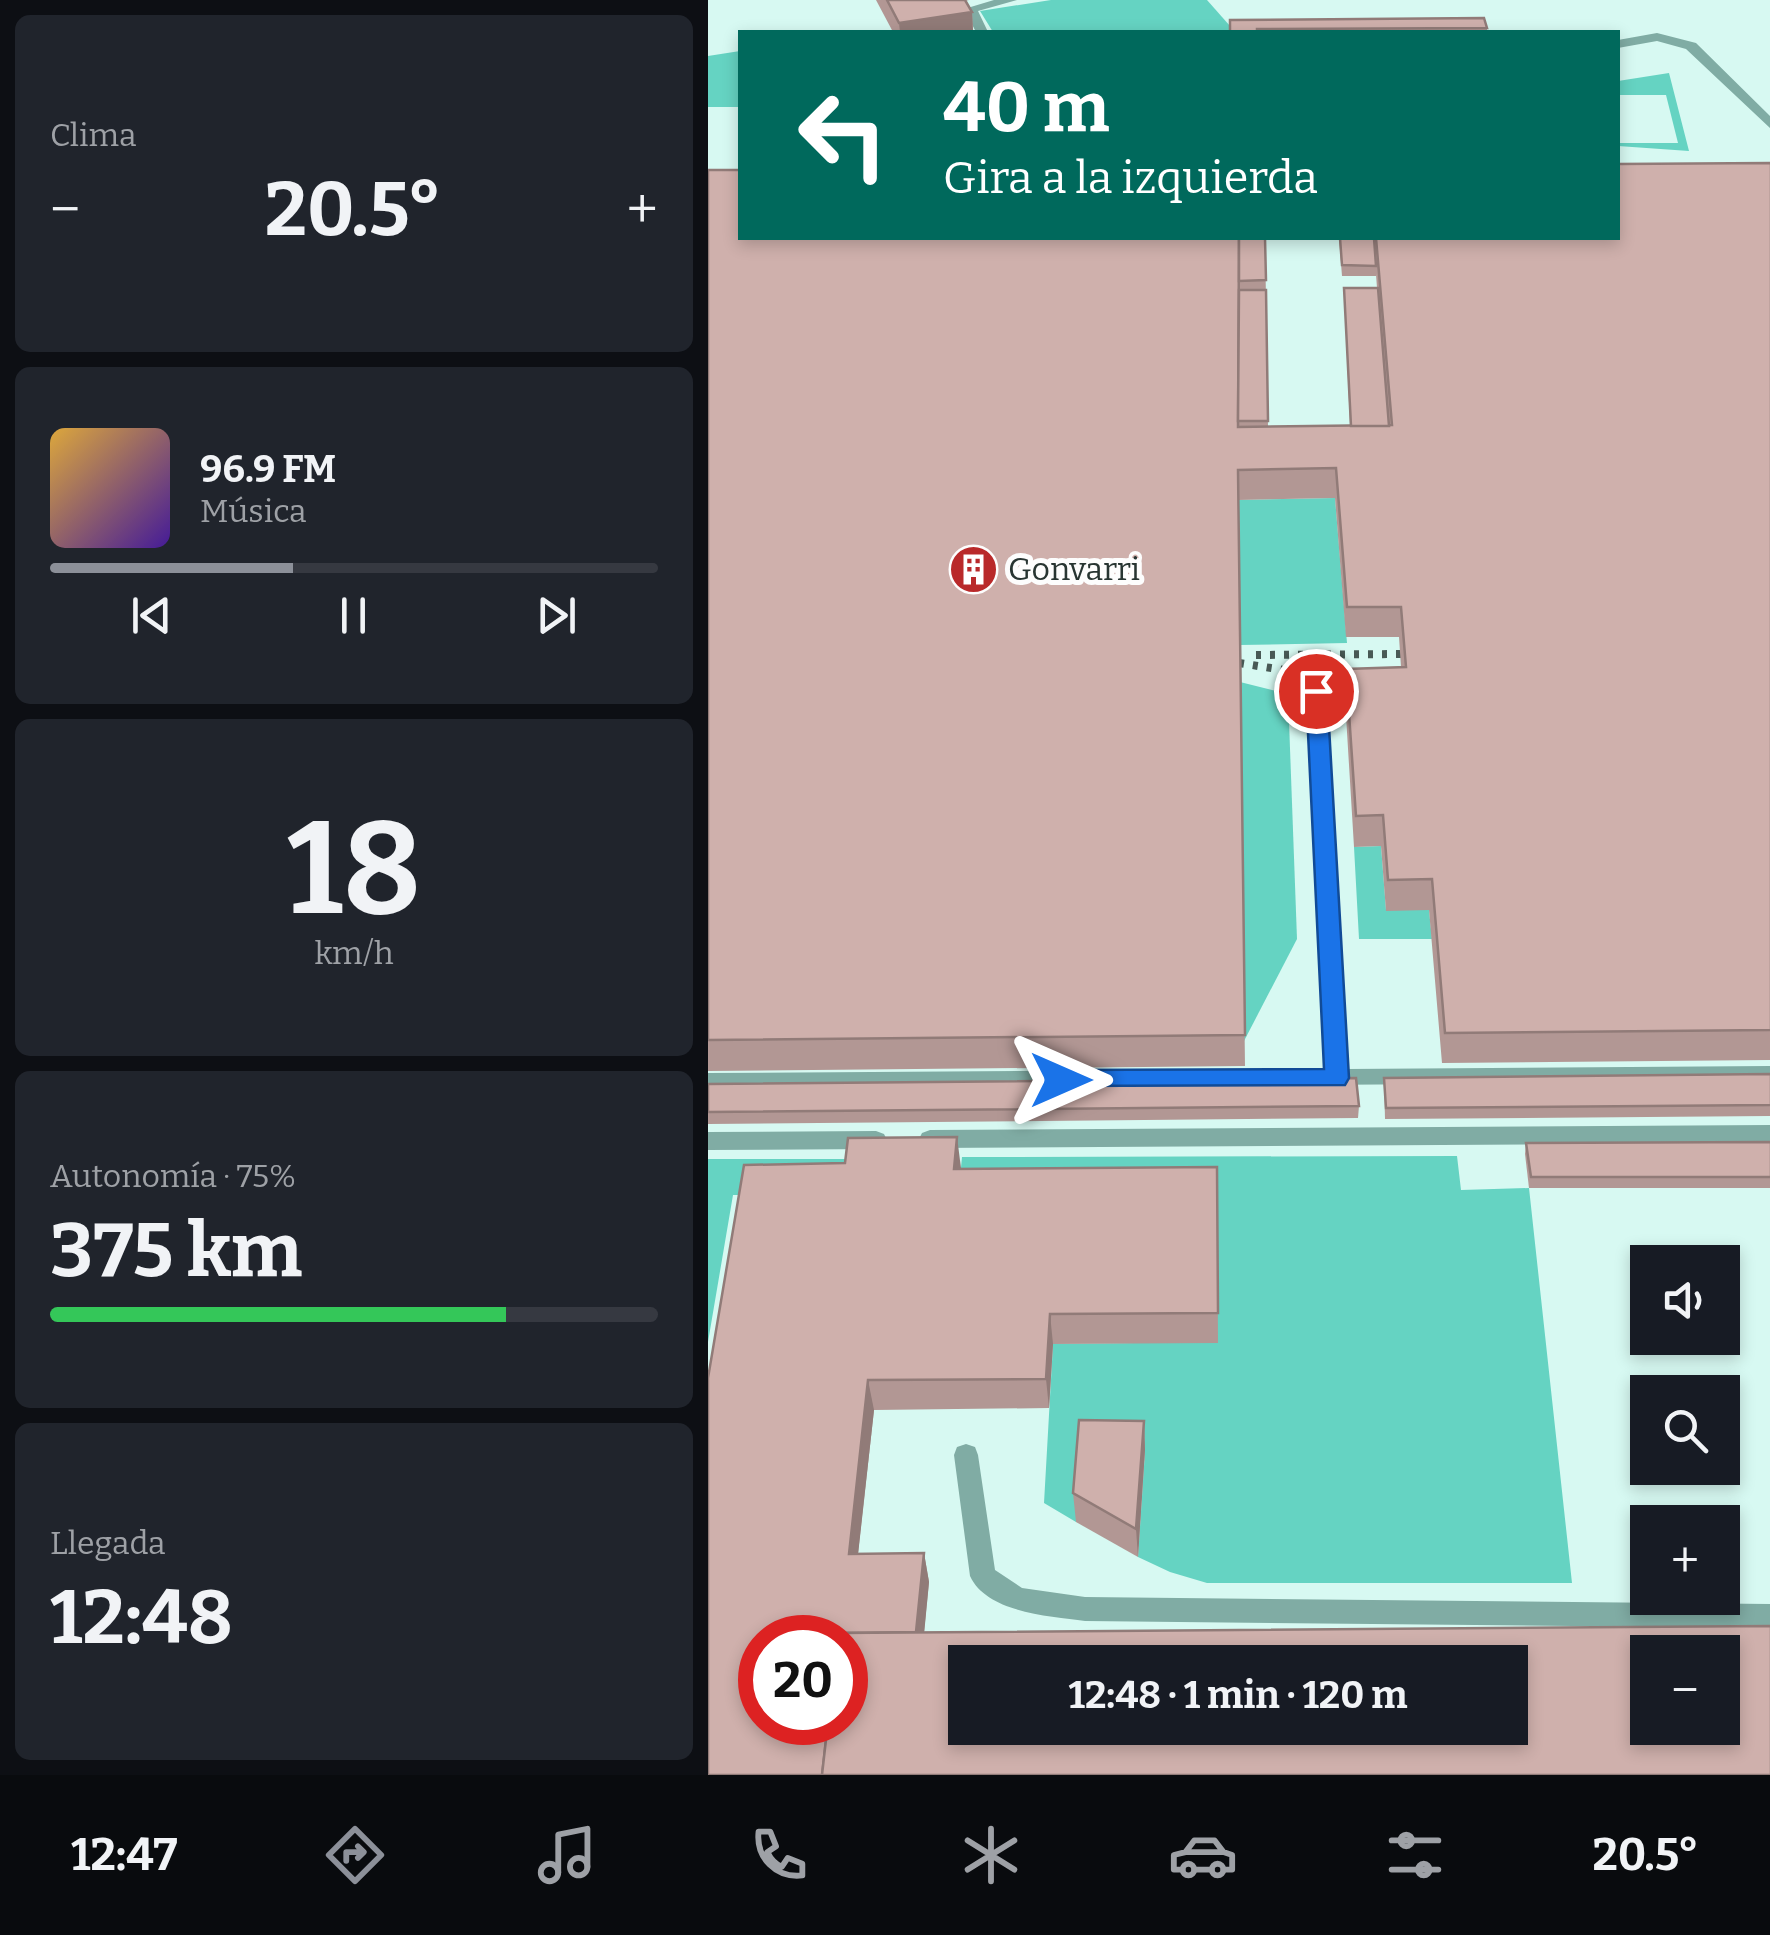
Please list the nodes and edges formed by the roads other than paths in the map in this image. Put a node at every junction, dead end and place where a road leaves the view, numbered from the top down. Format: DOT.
graph roads {
  1 [pos="1011,0"];
  2 [pos="981,30"];
  3 [pos="1620,44"];
  4 [pos="1770,125"];
  5 [pos="1316,691"];
  6 [pos="1770,1074"];
  7 [pos="1336,1078"];
  8 [pos="708,1081"];
  9 [pos="1770,1134"];
  10 [pos="708,1141"];
  11 [pos="966,1454"];
  12 [pos="1770,1616"];
  1 -- 2 [label="lane"];
  3 -- 4 [label="lane"];
  5 -- 7 [label="lane"];
  6 -- 7 [label="lane"];
  7 -- 8 [label="lane"];
  9 -- 10 [label="lane"];
  11 -- 12 [label="lane"];
}
